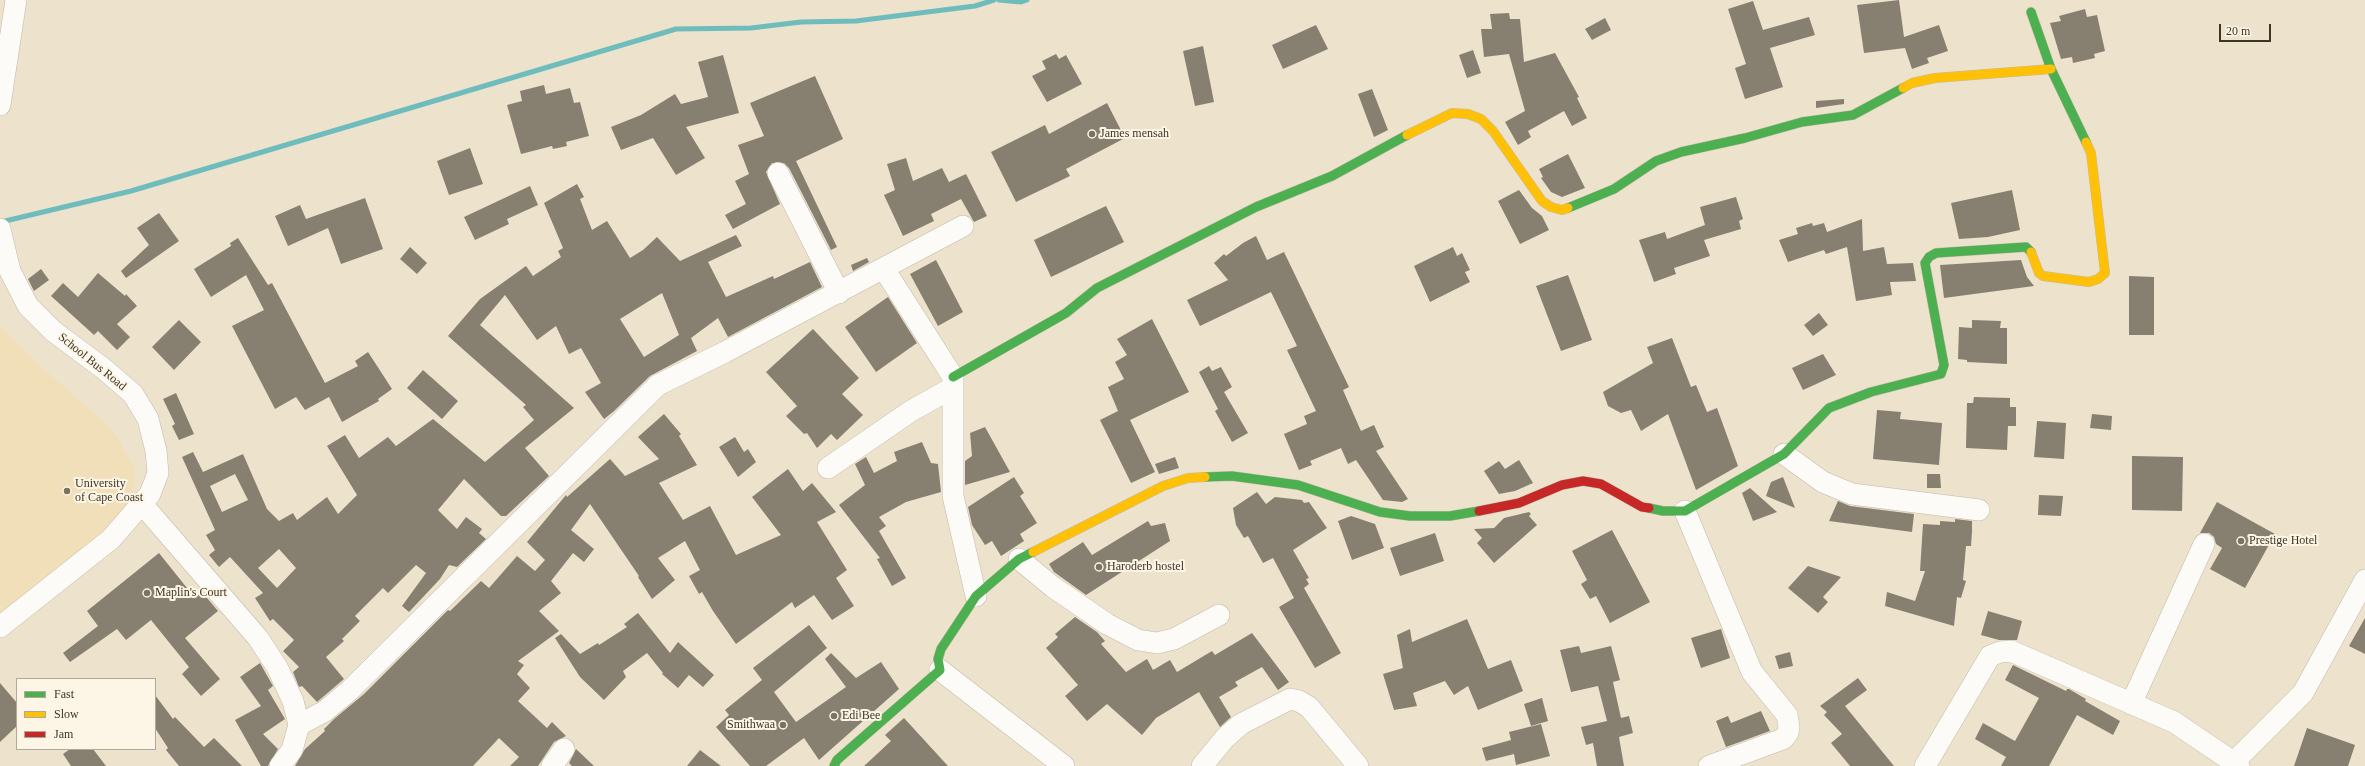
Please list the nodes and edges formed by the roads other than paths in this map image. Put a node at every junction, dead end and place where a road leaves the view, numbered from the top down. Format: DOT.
graph roads {
  1 [pos="16,0"];
  2 [pos="2030,12"];
  3 [pos="2051,69"];
  4 [pos="0,105"];
  5 [pos="778,173"];
  6 [pos="963,226"];
  7 [pos="0,229"];
  8 [pos="884,269"];
  9 [pos="839,293"];
  10 [pos="952,383"];
  11 [pos="1784,454"];
  12 [pos="828,468"];
  13 [pos="142,504"];
  14 [pos="1979,510"];
  15 [pos="1685,512"];
  16 [pos="2204,544"];
  17 [pos="1019,559"];
  18 [pos="2365,580"];
  19 [pos="976,596"];
  20 [pos="1218,615"];
  21 [pos="0,627"];
  22 [pos="940,670"];
  23 [pos="2131,704"];
  24 [pos="298,725"];
  25 [pos="2237,764"];
  26 [pos="280,766"];
  27 [pos="834,766"];
  28 [pos="1064,766"];
  29 [pos="1202,766"];
  30 [pos="1358,766"];
  31 [pos="1709,766"];
  32 [pos="1924,766"];
  1 -- 4 [label="street"];
  2 -- 3 [label="street"];
  3 -- 10 [label="street"];
  3 -- 11 [label="street"];
  5 -- 9 [label="street"];
  6 -- 8 [label="street"];
  7 -- 13 [label="street, School Bus Road"];
  8 -- 9 [label="street"];
  8 -- 10 [label="street"];
  9 -- 24 [label="street"];
  10 -- 12 [label="street"];
  10 -- 19 [label="street"];
  11 -- 14 [label="street"];
  11 -- 15 [label="street"];
  13 -- 21 [label="street, School Bus Road"];
  13 -- 24 [label="street"];
  15 -- 17 [label="street"];
  15 -- 31 [label="street"];
  16 -- 23 [label="street"];
  17 -- 19 [label="street"];
  17 -- 20 [label="street"];
  18 -- 25 [label="street"];
  19 -- 22 [label="street"];
  22 -- 27 [label="street"];
  22 -- 28 [label="street"];
  23 -- 25 [label="street"];
  23 -- 32 [label="street"];
  24 -- 26 [label="street"];
  29 -- 30 [label="street"];
}
